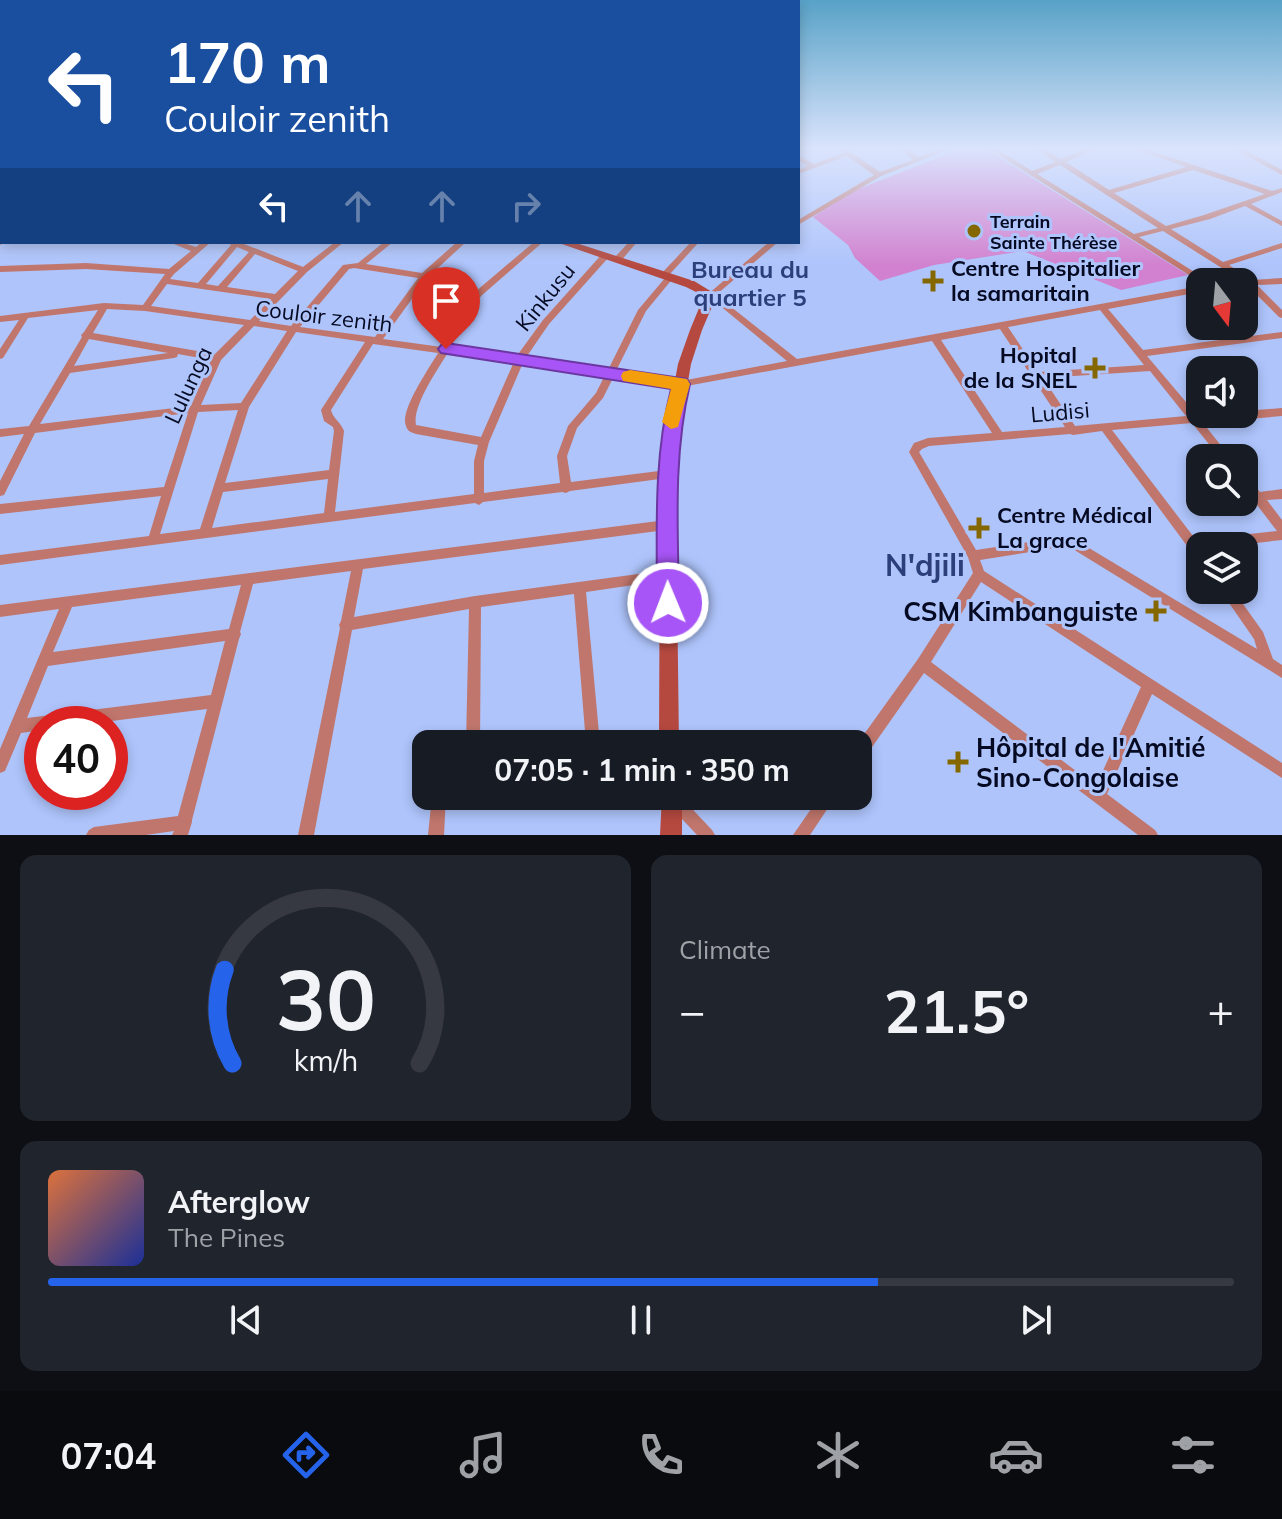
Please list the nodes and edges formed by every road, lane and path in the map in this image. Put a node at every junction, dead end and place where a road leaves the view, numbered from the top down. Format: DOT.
graph roads {
  1 [pos="856,188"];
  2 [pos="1054,188"];
  3 [pos="1102,188"];
  4 [pos="1122,188"];
  5 [pos="1255,188"];
  6 [pos="1282,190"];
  7 [pos="1108,192"];
  8 [pos="1271,193"];
  9 [pos="1282,196"];
  10 [pos="1245,203"];
  11 [pos="800,220"];
  12 [pos="1282,224"];
  13 [pos="1166,228"];
  14 [pos="1135,236"];
  15 [pos="178,244"];
  16 [pos="204,244"];
  17 [pos="232,244"];
  18 [pos="236,244"];
  19 [pos="337,244"];
  20 [pos="386,244"];
  21 [pos="460,244"];
  22 [pos="537,244"];
  23 [pos="568,244"];
  24 [pos="630,244"];
  25 [pos="693,244"];
  26 [pos="772,244"];
  27 [pos="1282,245"];
  28 [pos="195,250"];
  29 [pos="254,251"];
  30 [pos="611,258"];
  31 [pos="1222,265"];
  32 [pos="359,266"];
  33 [pos="1226,268"];
  34 [pos="0,269"];
  35 [pos="1186,269"];
  36 [pos="304,270"];
  37 [pos="168,276"];
  38 [pos="424,276"];
  39 [pos="667,276"];
  40 [pos="1282,281"];
  41 [pos="1258,282"];
  42 [pos="201,285"];
  43 [pos="222,287"];
  44 [pos="1186,291"];
  45 [pos="1258,294"];
  46 [pos="711,295"];
  47 [pos="1258,296"];
  48 [pos="277,297"];
  49 [pos="104,306"];
  50 [pos="1101,306"];
  51 [pos="145,308"];
  52 [pos="26,315"];
  53 [pos="1282,315"];
  54 [pos="0,319"];
  55 [pos="1282,323"];
  56 [pos="250,325"];
  57 [pos="1002,325"];
  58 [pos="292,331"];
  59 [pos="85,335"];
  60 [pos="1282,335"];
  61 [pos="935,338"];
  62 [pos="373,341"];
  63 [pos="446,349"];
  64 [pos="183,354"];
  65 [pos="1139,354"];
  66 [pos="0,356"];
  67 [pos="217,358"];
  68 [pos="520,359"];
  69 [pos="795,363"];
  70 [pos="1151,368"];
  71 [pos="66,370"];
  72 [pos="611,374"];
  73 [pos="1037,375"];
  74 [pos="681,384"];
  75 [pos="244,406"];
  76 [pos="194,409"];
  77 [pos="1186,409"];
  78 [pos="1282,412"];
  79 [pos="1258,414"];
  80 [pos="1186,420"];
  81 [pos="1105,428"];
  82 [pos="1202,428"];
  83 [pos="32,429"];
  84 [pos="1073,431"];
  85 [pos="0,433"];
  86 [pos="1000,437"];
  87 [pos="484,442"];
  88 [pos="1215,444"];
  89 [pos="334,474"];
  90 [pos="667,474"];
  91 [pos="218,488"];
  92 [pos="566,489"];
  93 [pos="167,491"];
  94 [pos="0,492"];
  95 [pos="1282,494"];
  96 [pos="1258,497"];
  97 [pos="1258,498"];
  98 [pos="479,500"];
  99 [pos="0,509"];
  100 [pos="329,517"];
  101 [pos="666,525"];
  102 [pos="1282,528"];
  103 [pos="204,534"];
  104 [pos="1186,535"];
  105 [pos="1282,535"];
  106 [pos="1258,539"];
  107 [pos="153,540"];
  108 [pos="973,556"];
  109 [pos="0,560"];
  110 [pos="358,566"];
  111 [pos="979,574"];
  112 [pos="668,575"];
  113 [pos="248,580"];
  114 [pos="579,587"];
  115 [pos="475,602"];
  116 [pos="67,604"];
  117 [pos="1236,604"];
  118 [pos="0,611"];
  119 [pos="345,625"];
  120 [pos="235,634"];
  121 [pos="44,660"];
  122 [pos="1267,660"];
  123 [pos="923,664"];
  124 [pos="1282,672"];
  125 [pos="1149,685"];
  126 [pos="217,701"];
  127 [pos="18,726"];
  128 [pos="473,730"];
  129 [pos="592,730"];
  130 [pos="669,730"];
  131 [pos="872,735"];
  132 [pos="0,766"];
  133 [pos="1282,771"];
  134 [pos="1099,796"];
  135 [pos="438,810"];
  136 [pos="672,810"];
  137 [pos="684,810"];
  138 [pos="819,810"];
  139 [pos="183,829"];
  140 [pos="94,835"];
  141 [pos="306,835"];
  142 [pos="436,835"];
  143 [pos="671,835"];
  144 [pos="707,835"];
  145 [pos="801,835"];
  146 [pos="1150,835"];
  1 -- 11 [label="street"];
  2 -- 14 [label="street"];
  3 -- 7 [label="street"];
  4 -- 7 [label="street"];
  5 -- 8 [label="street"];
  6 -- 8 [label="street"];
  7 -- 13 [label="street"];
  8 -- 9 [label="street"];
  8 -- 10 [label="street"];
  10 -- 12 [label="street"];
  10 -- 13 [label="street"];
  13 -- 14 [label="street"];
  13 -- 31 [label="street"];
  14 -- 35 [label="street"];
  15 -- 28 [label="street"];
  16 -- 28 [label="street"];
  17 -- 42 [label="street"];
  18 -- 29 [label="street"];
  19 -- 36 [label="street, Lulunga"];
  20 -- 32 [label="street"];
  21 -- 38 [label="street"];
  22 -- 63 [label="street"];
  23 -- 30 [label="street"];
  24 -- 30 [label="street, Kinkusu"];
  25 -- 39 [label="street"];
  26 -- 46 [label="street"];
  27 -- 31 [label="street"];
  28 -- 37 [label="street"];
  29 -- 36 [label="street"];
  29 -- 43 [label="street"];
  30 -- 39 [label="street"];
  30 -- 68 [label="street, Kinkusu"];
  31 -- 33 [label="street"];
  32 -- 38 [label="street"];
  32 -- 58 [label="street"];
  34 -- 37 [label="street"];
  36 -- 48 [label="street, Lulunga"];
  37 -- 42 [label="street"];
  37 -- 51 [label="street"];
  38 -- 62 [label="street"];
  39 -- 46 [label="street"];
  39 -- 72 [label="street"];
  40 -- 41 [label="street"];
  42 -- 43 [label="street"];
  43 -- 48 [label="street"];
  44 -- 50 [label="street, Couloir zenith"];
  45 -- 53 [label="street"];
  46 -- 69 [label="street"];
  46 -- 74 [label="street"];
  47 -- 55 [label="street"];
  48 -- 56 [label="street, Lulunga"];
  49 -- 51 [label="street, Couloir zenith"];
  49 -- 52 [label="street, Couloir zenith"];
  49 -- 59 [label="street"];
  50 -- 57 [label="street, Couloir zenith"];
  50 -- 65 [label="street"];
  51 -- 56 [label="street, Couloir zenith"];
  52 -- 54 [label="street, Couloir zenith"];
  52 -- 66 [label="street"];
  56 -- 58 [label="street, Couloir zenith"];
  56 -- 67 [label="street, Lulunga"];
  57 -- 61 [label="street, Couloir zenith"];
  57 -- 73 [label="street"];
  58 -- 62 [label="street, Couloir zenith"];
  58 -- 75 [label="street"];
  59 -- 64 [label="street"];
  59 -- 71 [label="street"];
  60 -- 65 [label="street"];
  61 -- 69 [label="street, Couloir zenith"];
  61 -- 86 [label="street"];
  62 -- 63 [label="street, Couloir zenith"];
  62 -- 89 [label="street"];
  63 -- 68 [label="street, Couloir zenith"];
  63 -- 87 [label="street"];
  64 -- 67 [label="street"];
  64 -- 71 [label="street"];
  65 -- 70 [label="street"];
  67 -- 76 [label="street, Lulunga"];
  68 -- 72 [label="street, Couloir zenith"];
  68 -- 87 [label="street, Kinkusu"];
  69 -- 74 [label="street, Couloir zenith"];
  70 -- 73 [label="street"];
  70 -- 77 [label="street"];
  71 -- 83 [label="street"];
  72 -- 74 [label="street, Couloir zenith"];
  72 -- 92 [label="street"];
  73 -- 84 [label="street"];
  74 -- 90 [label="street"];
  75 -- 76 [label="street"];
  75 -- 91 [label="street"];
  76 -- 83 [label="street"];
  76 -- 93 [label="street, Lulunga"];
  78 -- 79 [label="street, Ludisi"];
  80 -- 81 [label="street, Ludisi"];
  81 -- 84 [label="street, Ludisi"];
  81 -- 104 [label="street"];
  82 -- 88 [label="street"];
  83 -- 85 [label="street"];
  83 -- 94 [label="street"];
  84 -- 86 [label="street, Ludisi"];
  86 -- 108 [label="street, Ludisi"];
  87 -- 98 [label="street, Kinkusu"];
  89 -- 91 [label="street"];
  89 -- 100 [label="street"];
  90 -- 92 [label="street"];
  90 -- 101 [label="street"];
  91 -- 103 [label="street"];
  92 -- 98 [label="street"];
  93 -- 99 [label="street"];
  93 -- 107 [label="street, Lulunga"];
  95 -- 96 [label="street"];
  97 -- 102 [label="street"];
  98 -- 100 [label="street"];
  100 -- 103 [label="street"];
  101 -- 110 [label="street"];
  101 -- 112 [label="street"];
  103 -- 107 [label="street"];
  105 -- 106 [label="street"];
  107 -- 109 [label="street"];
  108 -- 111 [label="street"];
  108 -- 122 [label="street"];
  110 -- 113 [label="street"];
  110 -- 119 [label="street"];
  111 -- 123 [label="street"];
  111 -- 125 [label="street"];
  112 -- 114 [label="street"];
  112 -- 130 [label="street"];
  113 -- 116 [label="street"];
  113 -- 120 [label="street"];
  114 -- 115 [label="street"];
  114 -- 129 [label="street"];
  115 -- 119 [label="street"];
  115 -- 128 [label="street"];
  116 -- 118 [label="street"];
  116 -- 121 [label="street"];
  117 -- 122 [label="street"];
  119 -- 141 [label="street"];
  120 -- 121 [label="street"];
  120 -- 126 [label="street"];
  121 -- 127 [label="street"];
  122 -- 124 [label="street"];
  123 -- 131 [label="street"];
  123 -- 134 [label="street"];
  125 -- 133 [label="street"];
  125 -- 134 [label="street"];
  126 -- 127 [label="street"];
  126 -- 139 [label="street"];
  127 -- 132 [label="street"];
  134 -- 146 [label="street"];
  135 -- 142 [label="street"];
  136 -- 143 [label="street"];
  137 -- 144 [label="street"];
  138 -- 145 [label="street"];
  139 -- 140 [label="street"];
}
